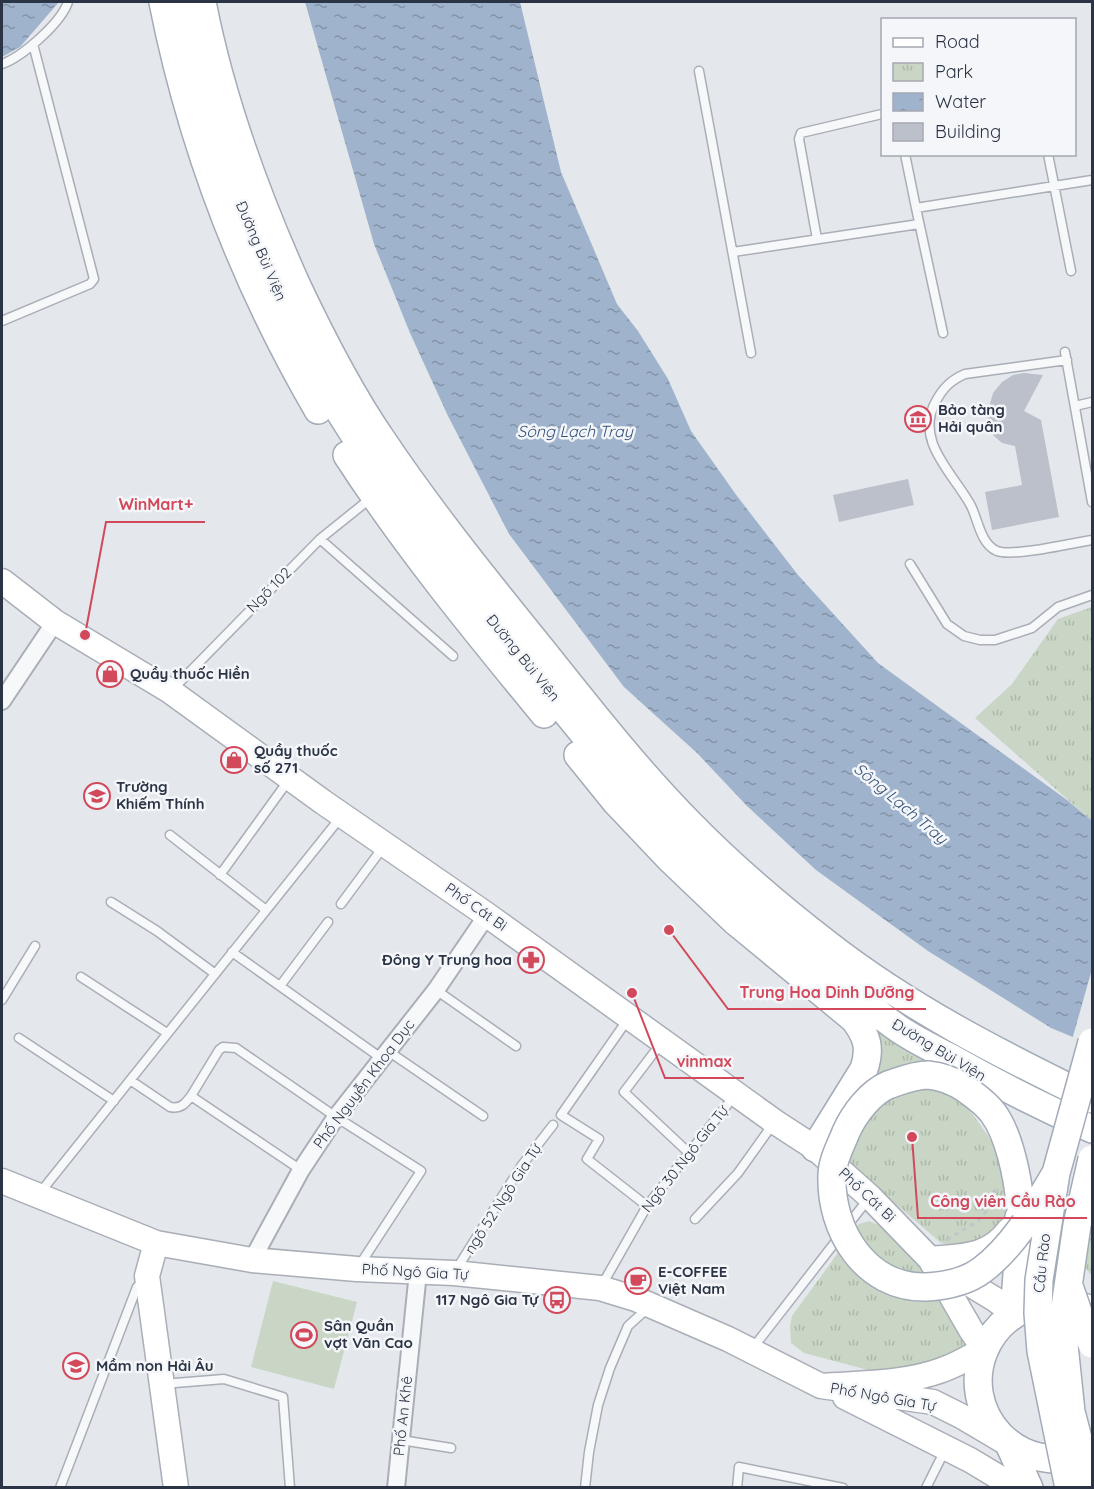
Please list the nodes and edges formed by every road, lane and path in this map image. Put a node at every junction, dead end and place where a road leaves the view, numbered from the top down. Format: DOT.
graph roads {
  1 [pos="68,2"];
  2 [pos="163,2"];
  3 [pos="182,2"];
  4 [pos="202,2"];
  5 [pos="33,44"];
  6 [pos="2,64"];
  7 [pos="699,71"];
  8 [pos="881,114"];
  9 [pos="905,156"];
  10 [pos="1048,156"];
  11 [pos="1092,180"];
  12 [pos="1054,186"];
  13 [pos="916,208"];
  14 [pos="920,224"];
  15 [pos="818,239"];
  16 [pos="733,252"];
  17 [pos="1071,271"];
  18 [pos="2,321"];
  19 [pos="943,333"];
  20 [pos="751,353"];
  21 [pos="1092,402"];
  22 [pos="1075,406"];
  23 [pos="1090,478"];
  24 [pos="373,495"];
  25 [pos="1092,502"];
  26 [pos="320,539"];
  27 [pos="1092,540"];
  28 [pos="910,564"];
  29 [pos="2,581"];
  30 [pos="1092,595"];
  31 [pos="55,622"];
  32 [pos="453,656"];
  33 [pos="170,691"];
  34 [pos="2,701"];
  35 [pos="290,778"];
  36 [pos="342,815"];
  37 [pos="170,835"];
  38 [pos="385,844"];
  39 [pos="220,875"];
  40 [pos="111,902"];
  41 [pos="341,904"];
  42 [pos="266,910"];
  43 [pos="742,914"];
  44 [pos="487,915"];
  45 [pos="328,922"];
  46 [pos="35,946"];
  47 [pos="232,952"];
  48 [pos="214,973"];
  49 [pos="81,977"];
  50 [pos="280,986"];
  51 [pos="436,990"];
  52 [pos="2,1000"];
  53 [pos="630,1016"];
  54 [pos="167,1033"];
  55 [pos="19,1038"];
  56 [pos="663,1040"];
  57 [pos="1092,1042"];
  58 [pos="516,1046"];
  59 [pos="384,1055"];
  60 [pos="130,1080"];
  61 [pos="736,1093"];
  62 [pos="191,1096"];
  63 [pos="1092,1099"];
  64 [pos="114,1101"];
  65 [pos="483,1116"];
  66 [pos="336,1117"];
  67 [pos="775,1122"];
  68 [pos="553,1125"];
  69 [pos="1092,1129"];
  70 [pos="815,1148"];
  71 [pos="690,1153"];
  72 [pos="1092,1159"];
  73 [pos="301,1170"];
  74 [pos="1056,1173"];
  75 [pos="2,1181"];
  76 [pos="1091,1194"];
  77 [pos="38,1196"];
  78 [pos="870,1197"];
  79 [pos="647,1206"];
  80 [pos="1020,1210"];
  81 [pos="695,1219"];
  82 [pos="156,1243"];
  83 [pos="930,1259"];
  84 [pos="252,1260"];
  85 [pos="357,1269"];
  86 [pos="418,1272"];
  87 [pos="454,1273"];
  88 [pos="147,1276"];
  89 [pos="1069,1284"];
  90 [pos="600,1288"];
  91 [pos="651,1305"];
  92 [pos="1092,1308"];
  93 [pos="1014,1314"];
  94 [pos="1092,1344"];
  95 [pos="984,1349"];
  96 [pos="752,1350"];
  97 [pos="163,1384"];
  98 [pos="821,1386"];
  99 [pos="401,1440"];
  100 [pos="1009,1444"];
  101 [pos="451,1448"];
  102 [pos="946,1448"];
  103 [pos="1092,1452"];
  104 [pos="60,1488"];
  105 [pos="176,1488"];
  106 [pos="290,1488"];
  107 [pos="396,1488"];
  108 [pos="585,1488"];
  109 [pos="737,1488"];
  110 [pos="843,1488"];
  111 [pos="926,1488"];
  112 [pos="1017,1488"];
  113 [pos="1029,1488"];
  114 [pos="1069,1488"];
  115 [pos="1091,1488"];
  1 -- 5 [label="lane"];
  2 -- 24 [label="main road, Đường Bùi Viện"];
  3 -- 43 [label="main road, Đường Bùi Viện"];
  4 -- 63 [label="main road, Đường Bùi Viện"];
  5 -- 6 [label="lane"];
  5 -- 18 [label="lane"];
  7 -- 16 [label="lane"];
  8 -- 15 [label="lane"];
  9 -- 13 [label="lane"];
  10 -- 12 [label="lane"];
  11 -- 12 [label="lane"];
  12 -- 13 [label="lane"];
  12 -- 17 [label="lane"];
  13 -- 14 [label="lane"];
  14 -- 15 [label="lane"];
  14 -- 19 [label="lane"];
  15 -- 16 [label="lane"];
  16 -- 20 [label="lane"];
  21 -- 22 [label="lane"];
  22 -- 23 [label="lane"];
  22 -- 27 [label="lane"];
  23 -- 25 [label="lane"];
  24 -- 26 [label="lane, Ngõ 102"];
  24 -- 43 [label="main road, Đường Bùi Viện"];
  26 -- 32 [label="lane"];
  26 -- 33 [label="lane, Ngõ 102"];
  28 -- 30 [label="lane"];
  29 -- 31 [label="street, Phố Cát Bi"];
  31 -- 33 [label="street, Phố Cát Bi"];
  31 -- 34 [label="street"];
  33 -- 35 [label="street, Phố Cát Bi"];
  35 -- 36 [label="street, Phố Cát Bi"];
  35 -- 39 [label="lane"];
  36 -- 38 [label="street, Phố Cát Bi"];
  36 -- 42 [label="lane"];
  37 -- 39 [label="lane"];
  38 -- 41 [label="lane"];
  38 -- 44 [label="street, Phố Cát Bi"];
  39 -- 42 [label="lane"];
  40 -- 48 [label="lane"];
  42 -- 47 [label="lane"];
  43 -- 69 [label="main road, Đường Bùi Viện"];
  43 -- 70 [label="main road, Đường Bùi Viện"];
  44 -- 51 [label="street, Phố Nguyễn Khoa Dục"];
  44 -- 53 [label="street, Phố Cát Bi"];
  45 -- 50 [label="lane"];
  46 -- 52 [label="lane"];
  47 -- 48 [label="lane"];
  47 -- 50 [label="lane"];
  48 -- 54 [label="lane"];
  49 -- 54 [label="lane"];
  50 -- 59 [label="lane"];
  51 -- 58 [label="lane"];
  51 -- 59 [label="street, Phố Nguyễn Khoa Dục"];
  53 -- 56 [label="street, Phố Cát Bi"];
  53 -- 79 [label="lane"];
  54 -- 60 [label="lane"];
  55 -- 64 [label="lane"];
  56 -- 61 [label="street, Phố Cát Bi"];
  56 -- 71 [label="lane"];
  57 -- 74 [label="main road, Cầu Rào, bridge"];
  59 -- 65 [label="lane"];
  59 -- 66 [label="street, Phố Nguyễn Khoa Dục"];
  60 -- 62 [label="lane"];
  60 -- 64 [label="lane"];
  61 -- 67 [label="street, Phố Cát Bi"];
  61 -- 71 [label="lane, Ngõ 30 Ngô Gia Tự"];
  62 -- 66 [label="lane"];
  62 -- 73 [label="lane"];
  64 -- 77 [label="lane"];
  66 -- 73 [label="street, Phố Nguyễn Khoa Dục"];
  66 -- 85 [label="lane"];
  67 -- 70 [label="street, Phố Cát Bi"];
  67 -- 81 [label="lane"];
  68 -- 87 [label="lane, ngõ 52 Ngô Gia Tự"];
  70 -- 78 [label="street, Phố Cát Bi"];
  71 -- 79 [label="lane, Ngõ 30 Ngô Gia Tự"];
  72 -- 89 [label="main road, Cầu Rào, bridge"];
  73 -- 84 [label="street, Phố Nguyễn Khoa Dục"];
  74 -- 80 [label="main road, bridge"];
  74 -- 114 [label="main road, Cầu Rào, bridge"];
  75 -- 77 [label="street, Phố Ngô Gia Tự"];
  76 -- 92 [label="main road"];
  77 -- 82 [label="street, Phố Ngô Gia Tự"];
  78 -- 83 [label="street, Phố Cát Bi"];
  78 -- 96 [label="lane"];
  79 -- 90 [label="lane, Ngõ 30 Ngô Gia Tự"];
  80 -- 83 [label="street"];
  80 -- 93 [label="main road"];
  82 -- 84 [label="street, Phố Ngô Gia Tự"];
  82 -- 88 [label="street"];
  83 -- 93 [label="street, Phố Cát Bi"];
  83 -- 95 [label="street, Phố Cát Bi"];
  84 -- 85 [label="street, Phố Ngô Gia Tự"];
  85 -- 86 [label="street, Phố Ngô Gia Tự"];
  86 -- 87 [label="street, Phố Ngô Gia Tự"];
  86 -- 99 [label="street, Phố An Khê"];
  87 -- 90 [label="street, Phố Ngô Gia Tự"];
  88 -- 97 [label="street"];
  88 -- 104 [label="lane"];
  89 -- 94 [label="main road, bridge"];
  89 -- 115 [label="main road, Cầu Rào, bridge"];
  90 -- 91 [label="street, Phố Ngô Gia Tự"];
  91 -- 96 [label="street, Phố Ngô Gia Tự"];
  91 -- 108 [label="lane"];
  92 -- 93 [label="main road"];
  93 -- 95 [label="main road"];
  95 -- 98 [label="street, Phố Ngô Gia Tự"];
  95 -- 100 [label="main road"];
  96 -- 98 [label="street, Phố Ngô Gia Tự"];
  97 -- 105 [label="street"];
  97 -- 106 [label="lane"];
  98 -- 100 [label="street, Phố Ngô Gia Tự"];
  98 -- 102 [label="street"];
  99 -- 101 [label="lane"];
  99 -- 107 [label="street, Phố An Khê"];
  100 -- 103 [label="main road"];
  100 -- 113 [label="main road"];
  102 -- 111 [label="lane"];
  102 -- 112 [label="street"];
  109 -- 110 [label="lane"];
}
